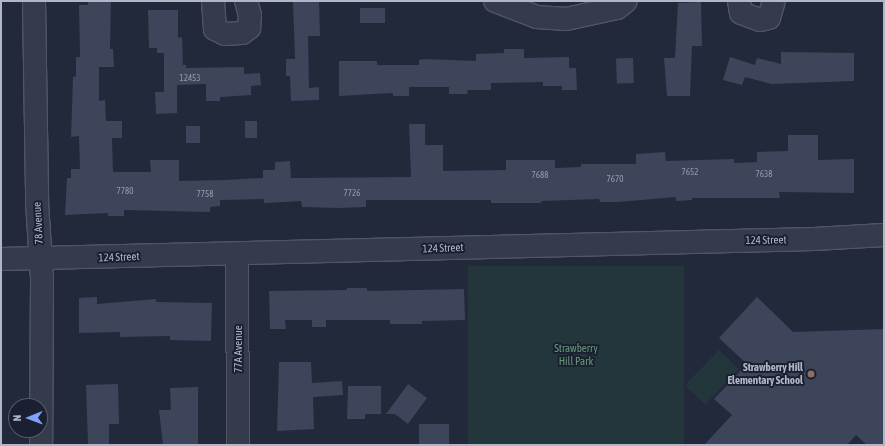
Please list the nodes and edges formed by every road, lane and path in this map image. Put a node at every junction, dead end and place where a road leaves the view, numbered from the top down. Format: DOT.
graph roads {
  1 [pos="34,1"];
  2 [pos="213,1"];
  3 [pos="246,1"];
  4 [pos="495,1"];
  5 [pos="626,1"];
  6 [pos="739,1"];
  7 [pos="774,1"];
  8 [pos="884,235"];
  9 [pos="237,254"];
  10 [pos="1,259"];
  11 [pos="40,259"];
  12 [pos="41,445"];
  13 [pos="238,445"];
  1 -- 11 [label="street, 78 Avenue"];
  2 -- 3 [label="street"];
  4 -- 5 [label="street"];
  6 -- 7 [label="street"];
  8 -- 9 [label="street, 124 Street"];
  9 -- 11 [label="street, 124 Street"];
  9 -- 13 [label="street, 77A Avenue"];
  10 -- 11 [label="street, 124 Street"];
  11 -- 12 [label="street, 78 Avenue"];
}
